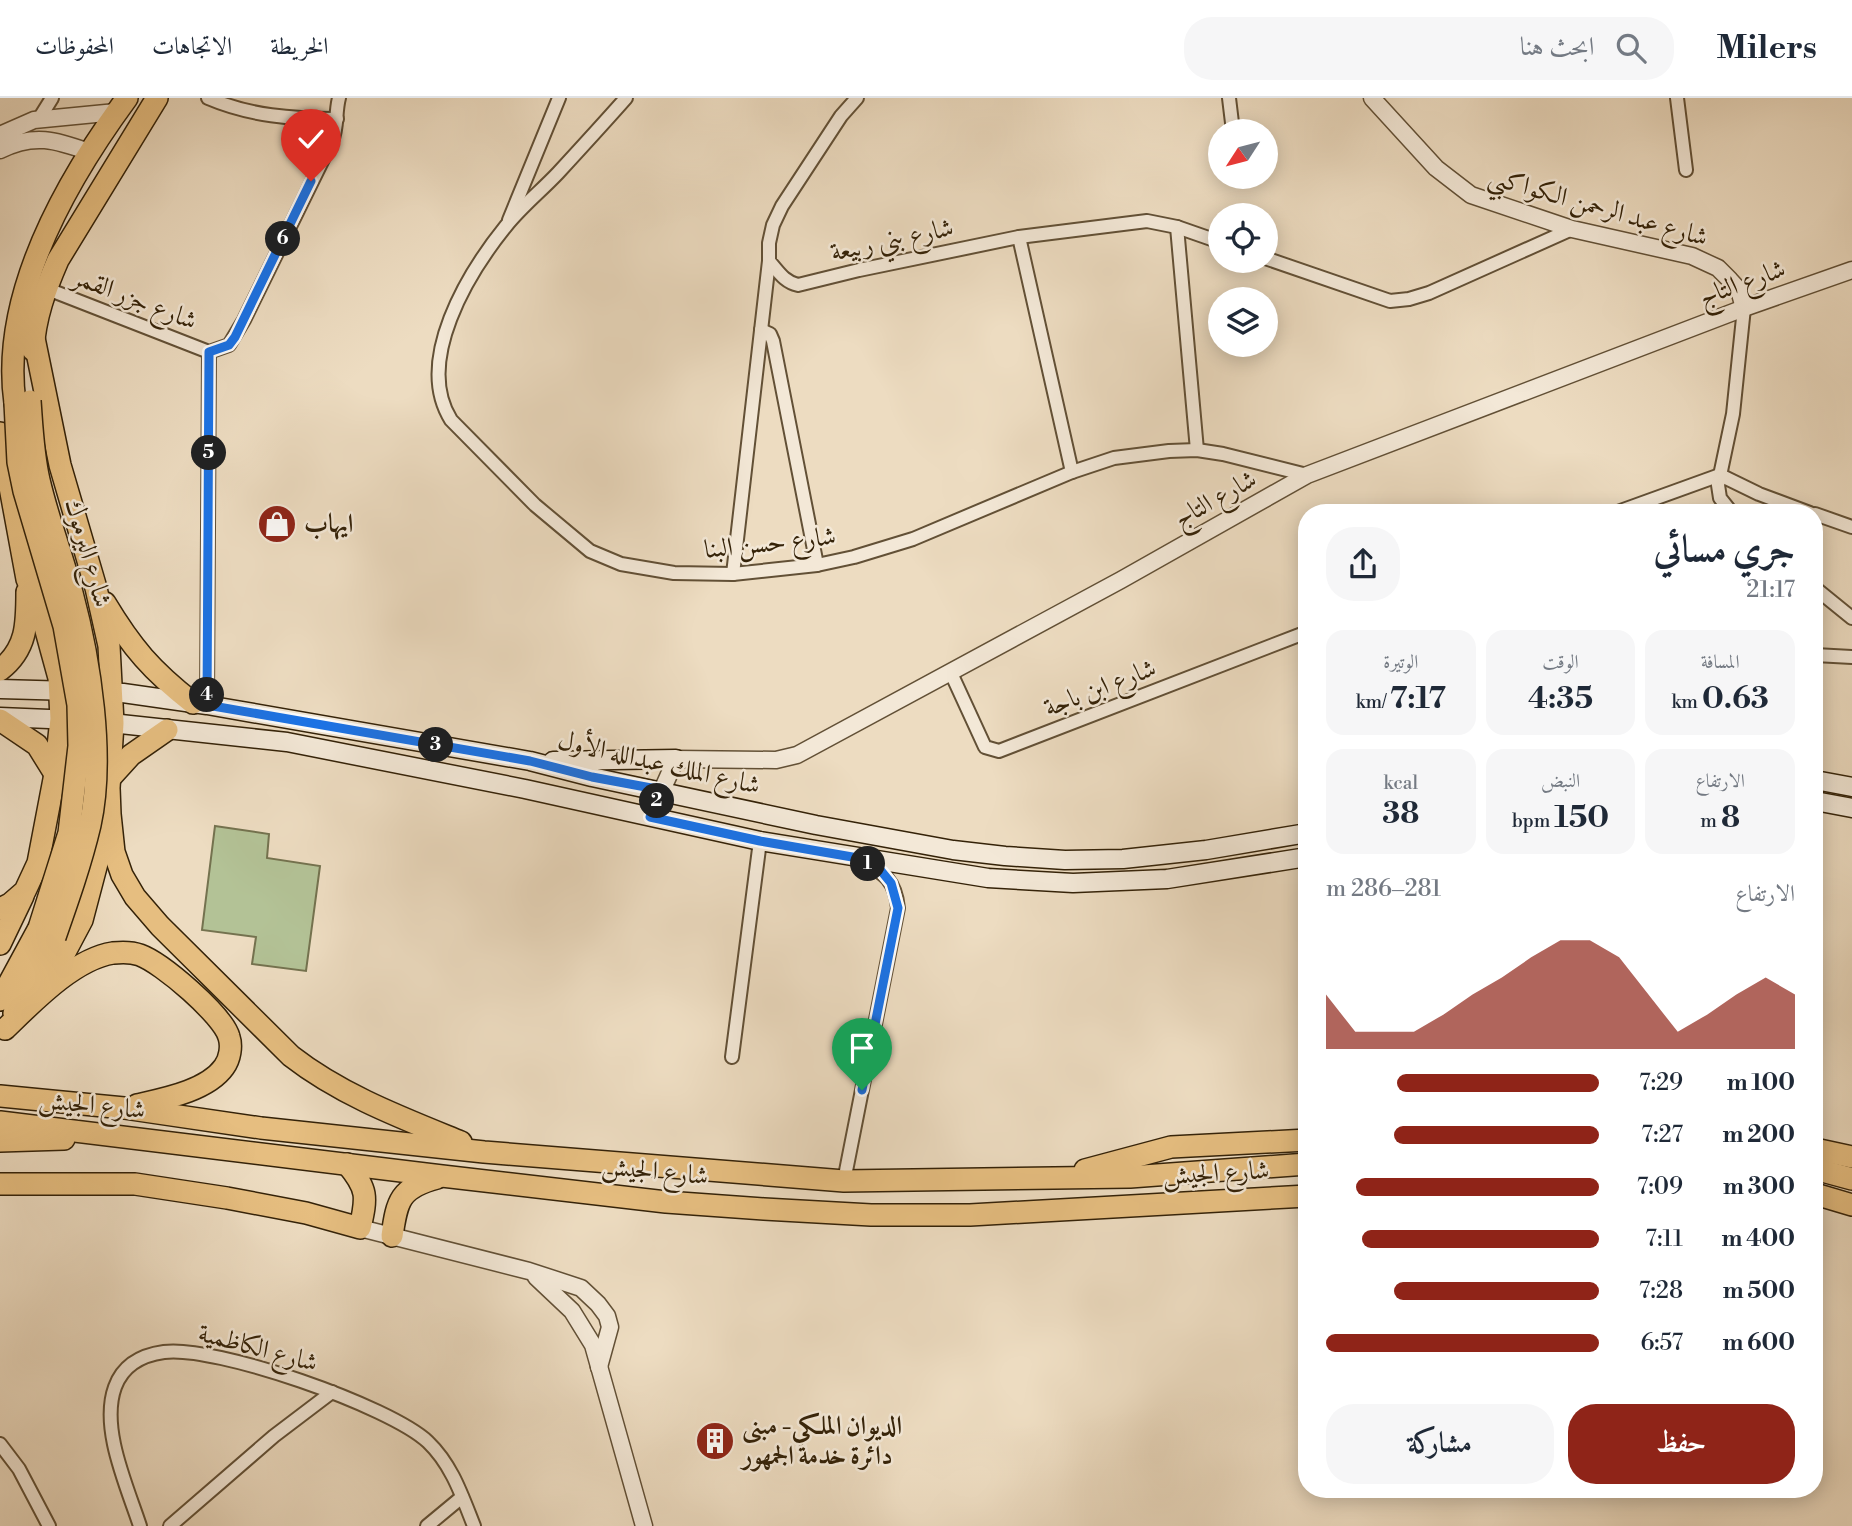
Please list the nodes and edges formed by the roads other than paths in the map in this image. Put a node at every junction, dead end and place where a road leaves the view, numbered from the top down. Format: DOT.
graph roads {
  1 [pos="52,98"];
  2 [pos="157,98"];
  3 [pos="208,98"];
  4 [pos="339,98"];
  5 [pos="559,98"];
  6 [pos="626,98"];
  7 [pos="857,98"];
  8 [pos="1229,98"];
  9 [pos="1372,98"];
  10 [pos="1677,98"];
  11 [pos="122,105"];
  12 [pos="337,118"];
  13 [pos="39,119"];
  14 [pos="1232,119"];
  15 [pos="0,135"];
  16 [pos="0,150"];
  17 [pos="89,152"];
  18 [pos="1686,170"];
  19 [pos="506,226"];
  20 [pos="1177,227"];
  21 [pos="1572,229"];
  22 [pos="1019,237"];
  23 [pos="1208,238"];
  24 [pos="769,261"];
  25 [pos="1278,262"];
  26 [pos="1852,270"];
  27 [pos="45,288"];
  28 [pos="1744,308"];
  29 [pos="761,330"];
  30 [pos="34,338"];
  31 [pos="209,352"];
  32 [pos="14,400"];
  33 [pos="0,433"];
  34 [pos="1197,450"];
  35 [pos="1072,472"];
  36 [pos="1307,475"];
  37 [pos="1720,475"];
  38 [pos="1640,504"];
  39 [pos="1726,504"];
  40 [pos="1786,504"];
  41 [pos="1823,518"];
  42 [pos="1852,527"];
  43 [pos="817,565"];
  44 [pos="733,574"];
  45 [pos="27,579"];
  46 [pos="96,587"];
  47 [pos="1823,594"];
  48 [pos="1852,618"];
  49 [pos="1298,635"];
  50 [pos="1823,655"];
  51 [pos="1852,657"];
  52 [pos="56,663"];
  53 [pos="111,664"];
  54 [pos="0,670"];
  55 [pos="951,673"];
  56 [pos="0,689"];
  57 [pos="60,691"];
  58 [pos="113,692"];
  59 [pos="200,704"];
  60 [pos="0,719"];
  61 [pos="61,719"];
  62 [pos="113,723"];
  63 [pos="167,730"];
  64 [pos="676,760"];
  65 [pos="530,761"];
  66 [pos="55,774"];
  67 [pos="111,777"];
  68 [pos="1823,782"];
  69 [pos="1852,787"];
  70 [pos="662,790"];
  71 [pos="1823,803"];
  72 [pos="1852,808"];
  73 [pos="110,814"];
  74 [pos="650,817"];
  75 [pos="1298,834"];
  76 [pos="760,841"];
  77 [pos="858,858"];
  78 [pos="1298,859"];
  79 [pos="25,891"];
  80 [pos="0,909"];
  81 [pos="47,933"];
  82 [pos="0,944"];
  83 [pos="44,992"];
  84 [pos="0,1000"];
  85 [pos="3,1032"];
  86 [pos="732,1057"];
  87 [pos="0,1096"];
  88 [pos="124,1108"];
  89 [pos="0,1122"];
  90 [pos="123,1136"];
  91 [pos="1298,1140"];
  92 [pos="0,1141"];
  93 [pos="1823,1151"];
  94 [pos="484,1152"];
  95 [pos="1852,1157"];
  96 [pos="347,1164"];
  97 [pos="1298,1165"];
  98 [pos="1823,1172"];
  99 [pos="442,1176"];
  100 [pos="1053,1179"];
  101 [pos="1852,1179"];
  102 [pos="844,1181"];
  103 [pos="0,1184"];
  104 [pos="1823,1196"];
  105 [pos="1298,1197"];
  106 [pos="1852,1205"];
  107 [pos="360,1228"];
  108 [pos="392,1236"];
  109 [pos="529,1271"];
  110 [pos="599,1367"];
  111 [pos="332,1392"];
  112 [pos="0,1444"];
  113 [pos="462,1497"];
  114 [pos="49,1526"];
  115 [pos="140,1526"];
  116 [pos="170,1526"];
  117 [pos="427,1526"];
  118 [pos="474,1526"];
  119 [pos="644,1526"];
  1 -- 13 [label="street"];
  2 -- 27 [label="highway, شارع اليرموك"];
  3 -- 12 [label="street"];
  4 -- 12 [label="street, شارع جزر القمر"];
  5 -- 19 [label="street"];
  6 -- 19 [label="street, شارع حسن البنا"];
  7 -- 24 [label="street"];
  8 -- 14 [label="street"];
  9 -- 21 [label="street, شارع عبد الرحمن الكواكبي"];
  10 -- 18 [label="street"];
  11 -- 13 [label="street"];
  11 -- 17 [label="highway, شارع اليرموك"];
  12 -- 31 [label="street, شارع جزر القمر"];
  13 -- 15 [label="street"];
  16 -- 17 [label="street"];
  17 -- 32 [label="highway, شارع اليرموك"];
  19 -- 44 [label="street, شارع حسن البنا"];
  20 -- 22 [label="street, شارع بني ربيعة"];
  20 -- 23 [label="street, شارع بني ربيعة"];
  20 -- 34 [label="street"];
  21 -- 25 [label="street"];
  21 -- 28 [label="street, شارع عبد الرحمن الكواكبي"];
  22 -- 24 [label="street, شارع بني ربيعة"];
  22 -- 35 [label="street"];
  24 -- 29 [label="street"];
  26 -- 28 [label="street, شارع التاج"];
  27 -- 30 [label="highway, شارع اليرموك"];
  27 -- 31 [label="street, شارع جزر القمر"];
  28 -- 36 [label="street, شارع التاج"];
  28 -- 37 [label="street"];
  29 -- 43 [label="street"];
  29 -- 44 [label="street"];
  30 -- 32 [label="highway, شارع اليرموك"];
  30 -- 46 [label="highway"];
  31 -- 59 [label="street"];
  32 -- 81 [label="highway, شارع اليرموك, bridge"];
  33 -- 45 [label="highway"];
  34 -- 35 [label="street, شارع حسن البنا"];
  34 -- 36 [label="street, شارع حسن البنا"];
  35 -- 43 [label="street, شارع حسن البنا"];
  36 -- 55 [label="street, شارع التاج"];
  37 -- 38 [label="street"];
  37 -- 39 [label="street"];
  37 -- 40 [label="street"];
  41 -- 42 [label="street"];
  43 -- 44 [label="street, شارع حسن البنا"];
  45 -- 52 [label="highway"];
  45 -- 54 [label="highway"];
  46 -- 53 [label="highway"];
  46 -- 59 [label="highway"];
  47 -- 48 [label="street"];
  49 -- 55 [label="street, شارع ابن باجة"];
  50 -- 51 [label="street"];
  52 -- 53 [label="highway"];
  52 -- 57 [label="highway"];
  53 -- 58 [label="highway"];
  55 -- 64 [label="street, شارع التاج"];
  56 -- 57 [label="main road, شارع الملك عبدالله الأول"];
  57 -- 58 [label="main road, شارع الملك عبدالله الأول"];
  57 -- 61 [label="highway"];
  58 -- 59 [label="main road, شارع الملك عبدالله الأول"];
  58 -- 62 [label="highway"];
  59 -- 65 [label="main road, شارع الملك عبدالله الأول"];
  60 -- 61 [label="main road, شارع الملك عبدالله الأول"];
  60 -- 66 [label="highway"];
  61 -- 62 [label="main road, شارع الملك عبدالله الأول"];
  61 -- 66 [label="highway"];
  62 -- 63 [label="main road, شارع الملك عبدالله الأول"];
  62 -- 67 [label="highway"];
  63 -- 67 [label="highway"];
  63 -- 74 [label="main road, شارع الملك عبدالله الأول"];
  64 -- 65 [label="main road"];
  64 -- 70 [label="street"];
  65 -- 70 [label="main road, شارع الملك عبدالله الأول"];
  66 -- 79 [label="highway"];
  67 -- 73 [label="highway"];
  68 -- 69 [label="main road"];
  70 -- 74 [label="street"];
  70 -- 75 [label="main road, شارع الملك عبدالله الأول"];
  71 -- 72 [label="main road"];
  73 -- 83 [label="highway"];
  73 -- 94 [label="highway"];
  74 -- 76 [label="main road, شارع الملك عبدالله الأول"];
  76 -- 77 [label="main road, شارع الملك عبدالله الأول"];
  76 -- 86 [label="street"];
  77 -- 78 [label="main road, شارع الملك عبدالله الأول"];
  77 -- 102 [label="street"];
  79 -- 80 [label="highway"];
  79 -- 82 [label="highway"];
  81 -- 84 [label="highway, شارع اليرموك"];
  81 -- 85 [label="highway, شارع اليرموك"];
  83 -- 85 [label="highway"];
  83 -- 88 [label="highway"];
  87 -- 88 [label="highway, شارع الجيش"];
  88 -- 94 [label="highway, شارع الجيش"];
  89 -- 90 [label="highway, شارع الجيش"];
  90 -- 92 [label="highway"];
  90 -- 96 [label="highway, شارع الجيش"];
  91 -- 100 [label="highway"];
  93 -- 95 [label="highway"];
  94 -- 102 [label="highway, شارع الجيش"];
  96 -- 99 [label="highway, شارع الجيش"];
  96 -- 107 [label="highway"];
  97 -- 100 [label="highway, شارع الجيش"];
  98 -- 101 [label="highway"];
  99 -- 105 [label="highway, شارع الجيش"];
  99 -- 108 [label="highway"];
  100 -- 102 [label="highway, شارع الجيش"];
  103 -- 107 [label="highway"];
  104 -- 106 [label="highway"];
  107 -- 108 [label="street"];
  108 -- 109 [label="street"];
  109 -- 110 [label="street"];
  109 -- 110 [label="street"];
  110 -- 119 [label="street"];
  111 -- 113 [label="street, شارع الكاظمية"];
  111 -- 115 [label="street, شارع الكاظمية"];
  111 -- 116 [label="street"];
  112 -- 114 [label="street"];
  113 -- 117 [label="street"];
  113 -- 118 [label="street, شارع الكاظمية"];
}
